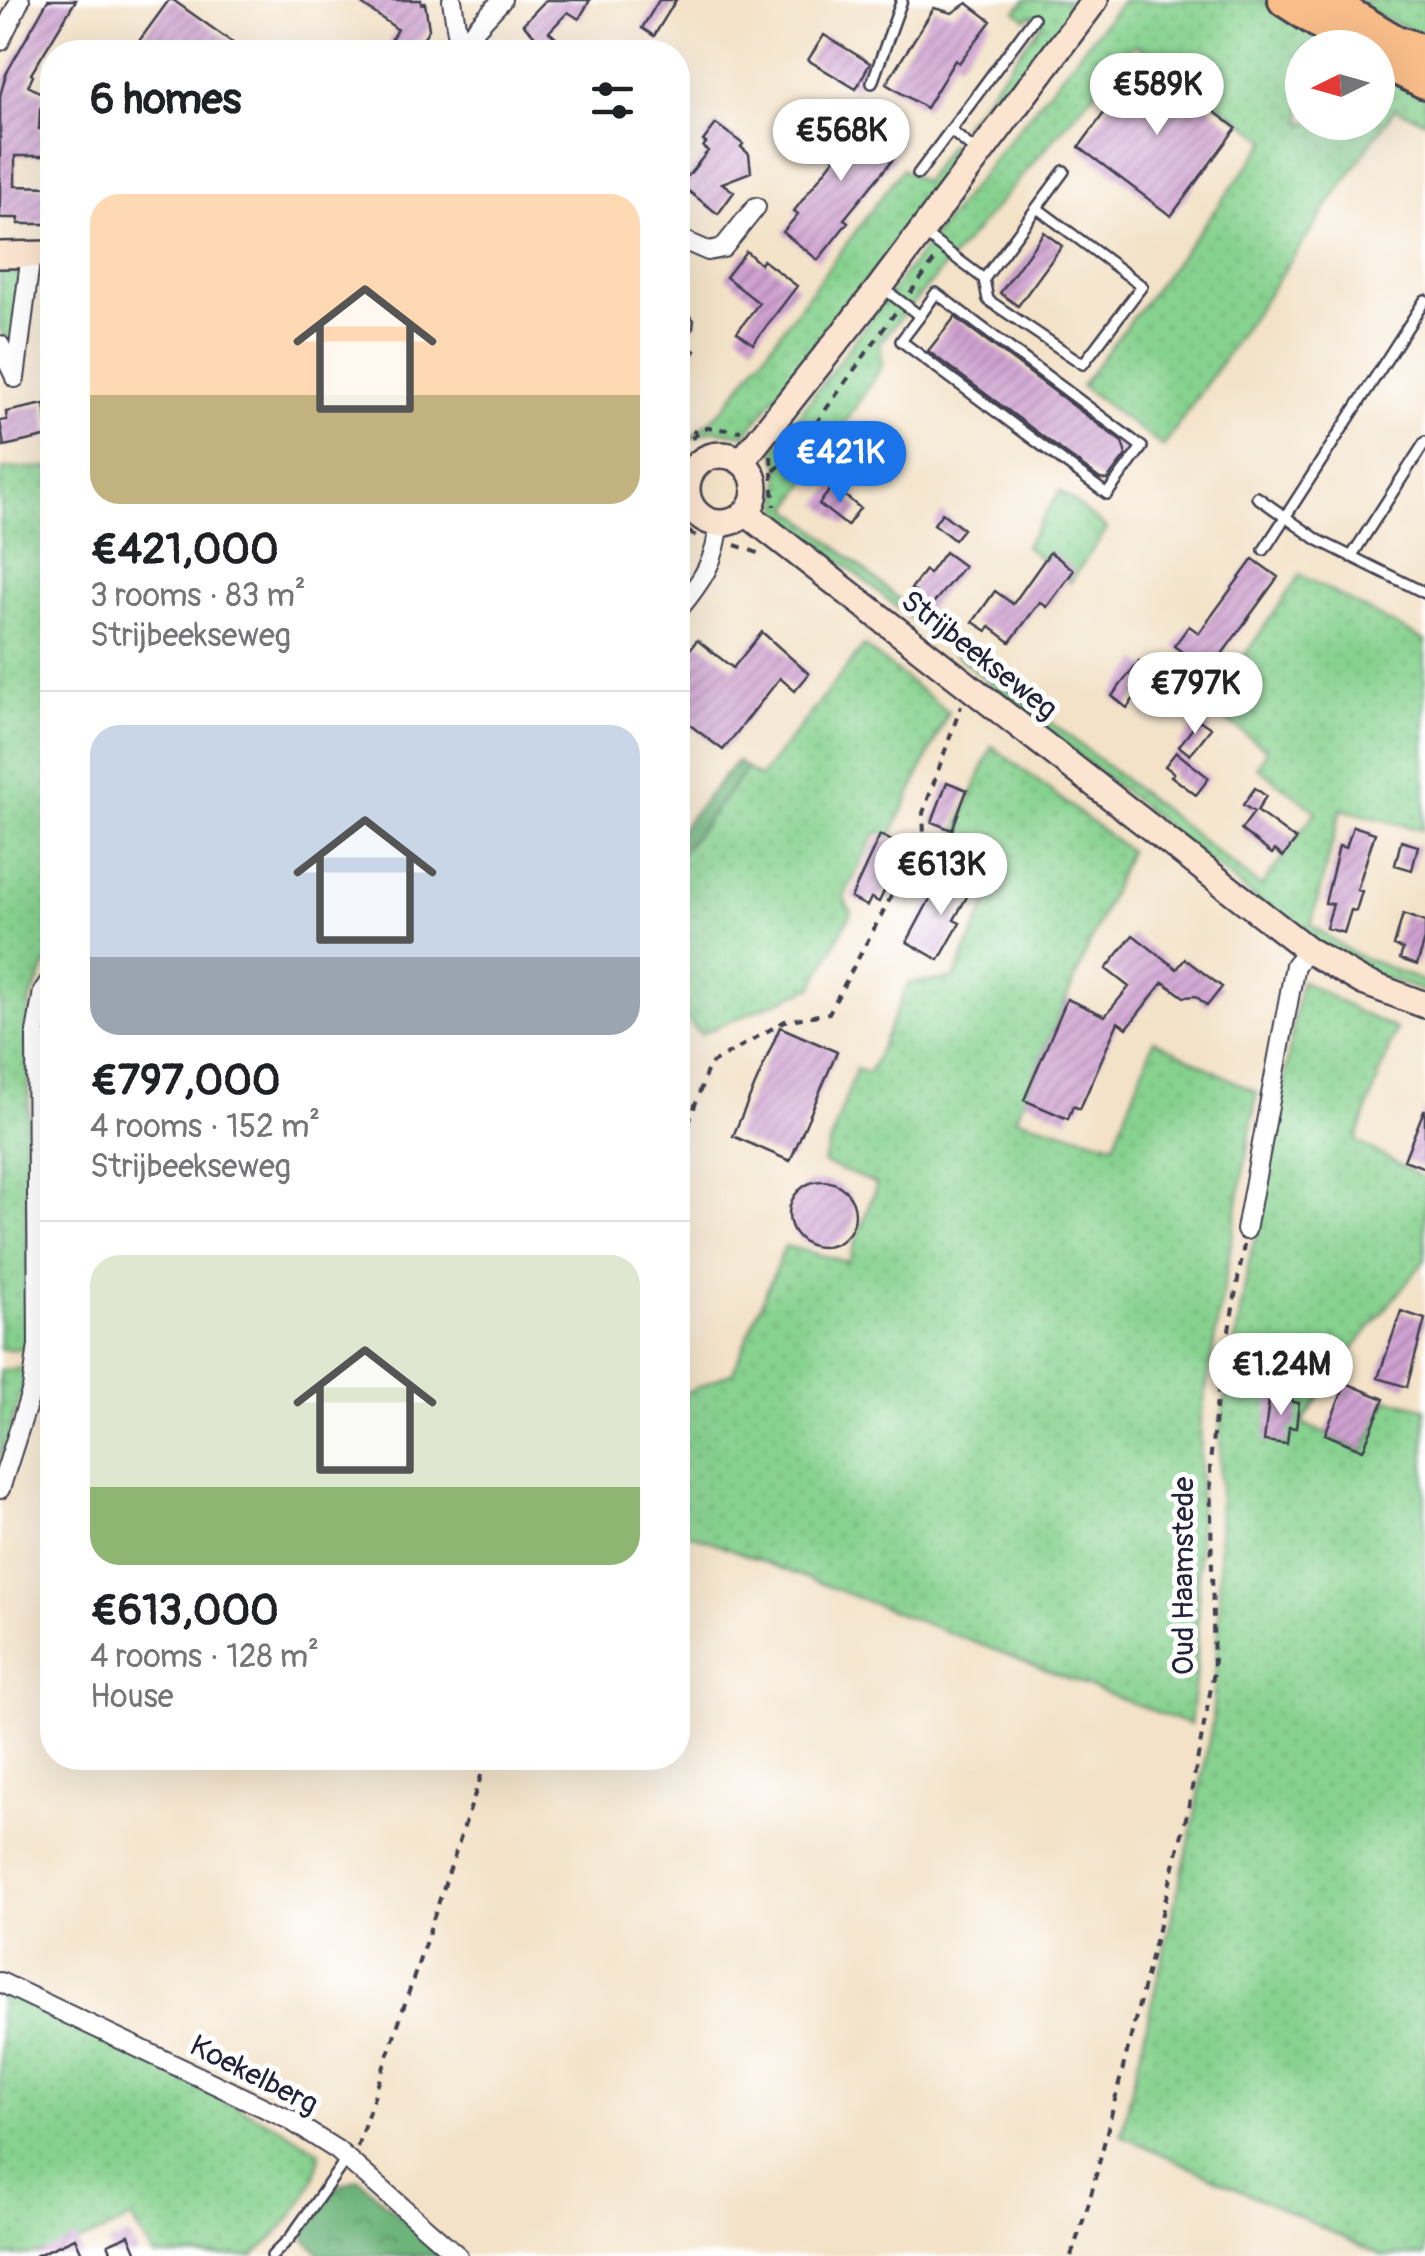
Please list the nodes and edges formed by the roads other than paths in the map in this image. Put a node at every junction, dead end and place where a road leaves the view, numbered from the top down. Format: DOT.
graph roads {
  1 [pos="20,0"];
  2 [pos="452,0"];
  3 [pos="502,0"];
  4 [pos="902,0"];
  5 [pos="1095,0"];
  6 [pos="1285,0"];
  7 [pos="1325,0"];
  8 [pos="1034,18"];
  9 [pos="1331,30"];
  10 [pos="456,40"];
  11 [pos="465,40"];
  12 [pos="0,41"];
  13 [pos="1425,52"];
  14 [pos="1395,67"];
  15 [pos="1425,82"];
  16 [pos="872,83"];
  17 [pos="950,130"];
  18 [pos="980,155"];
  19 [pos="1064,171"];
  20 [pos="918,174"];
  21 [pos="756,207"];
  22 [pos="1036,208"];
  23 [pos="922,232"];
  24 [pos="690,243"];
  25 [pos="40,254"];
  26 [pos="0,255"];
  27 [pos="40,264"];
  28 [pos="984,280"];
  29 [pos="880,287"];
  30 [pos="1425,300"];
  31 [pos="920,316"];
  32 [pos="0,345"];
  33 [pos="1106,400"];
  34 [pos="1097,412"];
  35 [pos="1425,442"];
  36 [pos="690,449"];
  37 [pos="742,461"];
  38 [pos="1257,497"];
  39 [pos="690,502"];
  40 [pos="746,513"];
  41 [pos="1286,518"];
  42 [pos="718,533"];
  43 [pos="1264,550"];
  44 [pos="1351,557"];
  45 [pos="1424,590"];
  46 [pos="690,594"];
  47 [pos="1308,950"];
  48 [pos="40,1005"];
  49 [pos="1425,1006"];
  50 [pos="1246,1230"];
  51 [pos="0,1489"];
  52 [pos="0,1982"];
  53 [pos="347,2158"];
  54 [pos="272,2256"];
  55 [pos="458,2256"];
  1 -- 12 [label="street"];
  2 -- 10 [label="street"];
  3 -- 11 [label="street"];
  4 -- 16 [label="lane"];
  5 -- 18 [label="main road"];
  6 -- 9 [label="highway"];
  7 -- 13 [label="highway"];
  8 -- 17 [label="lane"];
  14 -- 15 [label="highway"];
  17 -- 18 [label="lane"];
  17 -- 20 [label="lane"];
  18 -- 23 [label="main road"];
  19 -- 22 [label="lane"];
  21 -- 24 [label="street"];
  22 -- 28 [label="lane"];
  22 -- 28 [label="lane"];
  23 -- 28 [label="lane"];
  23 -- 29 [label="main road"];
  25 -- 26 [label="main road"];
  27 -- 32 [label="street"];
  29 -- 31 [label="lane"];
  29 -- 37 [label="main road"];
  30 -- 41 [label="lane"];
  31 -- 34 [label="lane"];
  31 -- 34 [label="lane"];
  33 -- 34 [label="lane"];
  35 -- 44 [label="lane"];
  36 -- 37 [label="main road"];
  37 -- 40 [label="main road"];
  38 -- 41 [label="lane"];
  39 -- 42 [label="main road"];
  40 -- 42 [label="main road"];
  40 -- 47 [label="main road, Strijbeekseweg"];
  41 -- 43 [label="lane"];
  41 -- 44 [label="lane"];
  42 -- 46 [label="street"];
  44 -- 45 [label="lane"];
  47 -- 49 [label="main road, Strijbeekseweg"];
  47 -- 50 [label="street"];
  48 -- 51 [label="street"];
  52 -- 53 [label="street, Koekelberg"];
  53 -- 54 [label="lane"];
  53 -- 55 [label="street, Koekelberg"];
}
